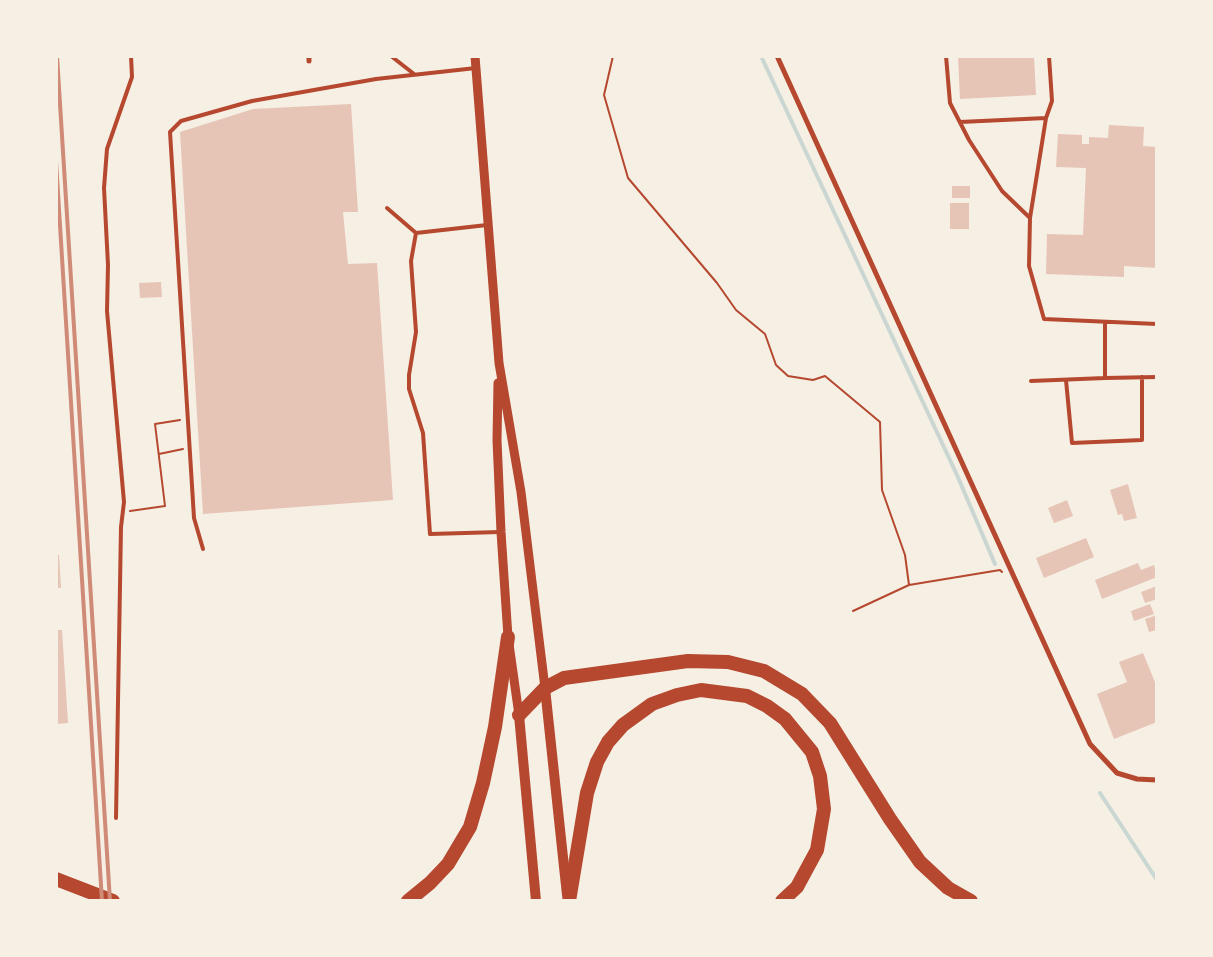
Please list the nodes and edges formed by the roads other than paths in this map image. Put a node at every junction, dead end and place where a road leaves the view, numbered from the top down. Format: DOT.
graph roads {
  1 [pos="131,56"];
  2 [pos="391,56"];
  3 [pos="475,56"];
  4 [pos="777,56"];
  5 [pos="946,56"];
  6 [pos="1050,56"];
  7 [pos="476,68"];
  8 [pos="414,74"];
  9 [pos="1046,118"];
  10 [pos="960,122"];
  11 [pos="387,208"];
  12 [pos="1030,218"];
  13 [pos="489,225"];
  14 [pos="416,233"];
  15 [pos="1105,322"];
  16 [pos="1157,324"];
  17 [pos="499,363"];
  18 [pos="1157,377"];
  19 [pos="1105,378"];
  20 [pos="1142,378"];
  21 [pos="1066,380"];
  22 [pos="1031,381"];
  23 [pos="501,532"];
  24 [pos="202,549"];
  25 [pos="508,637"];
  26 [pos="546,688"];
  27 [pos="519,715"];
  28 [pos="1157,780"];
  29 [pos="116,818"];
  30 [pos="56,879"];
  31 [pos="113,901"];
  32 [pos="408,901"];
  33 [pos="536,901"];
  34 [pos="568,901"];
  35 [pos="782,901"];
  36 [pos="971,901"];
  1 -- 29 [label="lane"];
  2 -- 8 [label="lane"];
  3 -- 7 [label="street"];
  4 -- 28 [label="street"];
  5 -- 10 [label="lane"];
  6 -- 9 [label="lane"];
  7 -- 8 [label="lane"];
  7 -- 13 [label="street"];
  8 -- 24 [label="lane"];
  9 -- 10 [label="lane"];
  9 -- 12 [label="lane"];
  10 -- 12 [label="lane"];
  11 -- 14 [label="lane"];
  12 -- 15 [label="lane"];
  13 -- 14 [label="lane"];
  13 -- 17 [label="street"];
  14 -- 23 [label="lane"];
  15 -- 16 [label="lane"];
  15 -- 19 [label="lane"];
  17 -- 23 [label="street"];
  17 -- 26 [label="street"];
  18 -- 20 [label="lane"];
  19 -- 20 [label="lane"];
  19 -- 21 [label="lane"];
  20 -- 21 [label="lane"];
  21 -- 22 [label="lane"];
  23 -- 25 [label="street"];
  25 -- 27 [label="street"];
  25 -- 32 [label="highway"];
  26 -- 27 [label="highway"];
  26 -- 34 [label="main road"];
  26 -- 36 [label="highway"];
  27 -- 33 [label="main road"];
  30 -- 31 [label="highway"];
  34 -- 35 [label="highway"];
}
